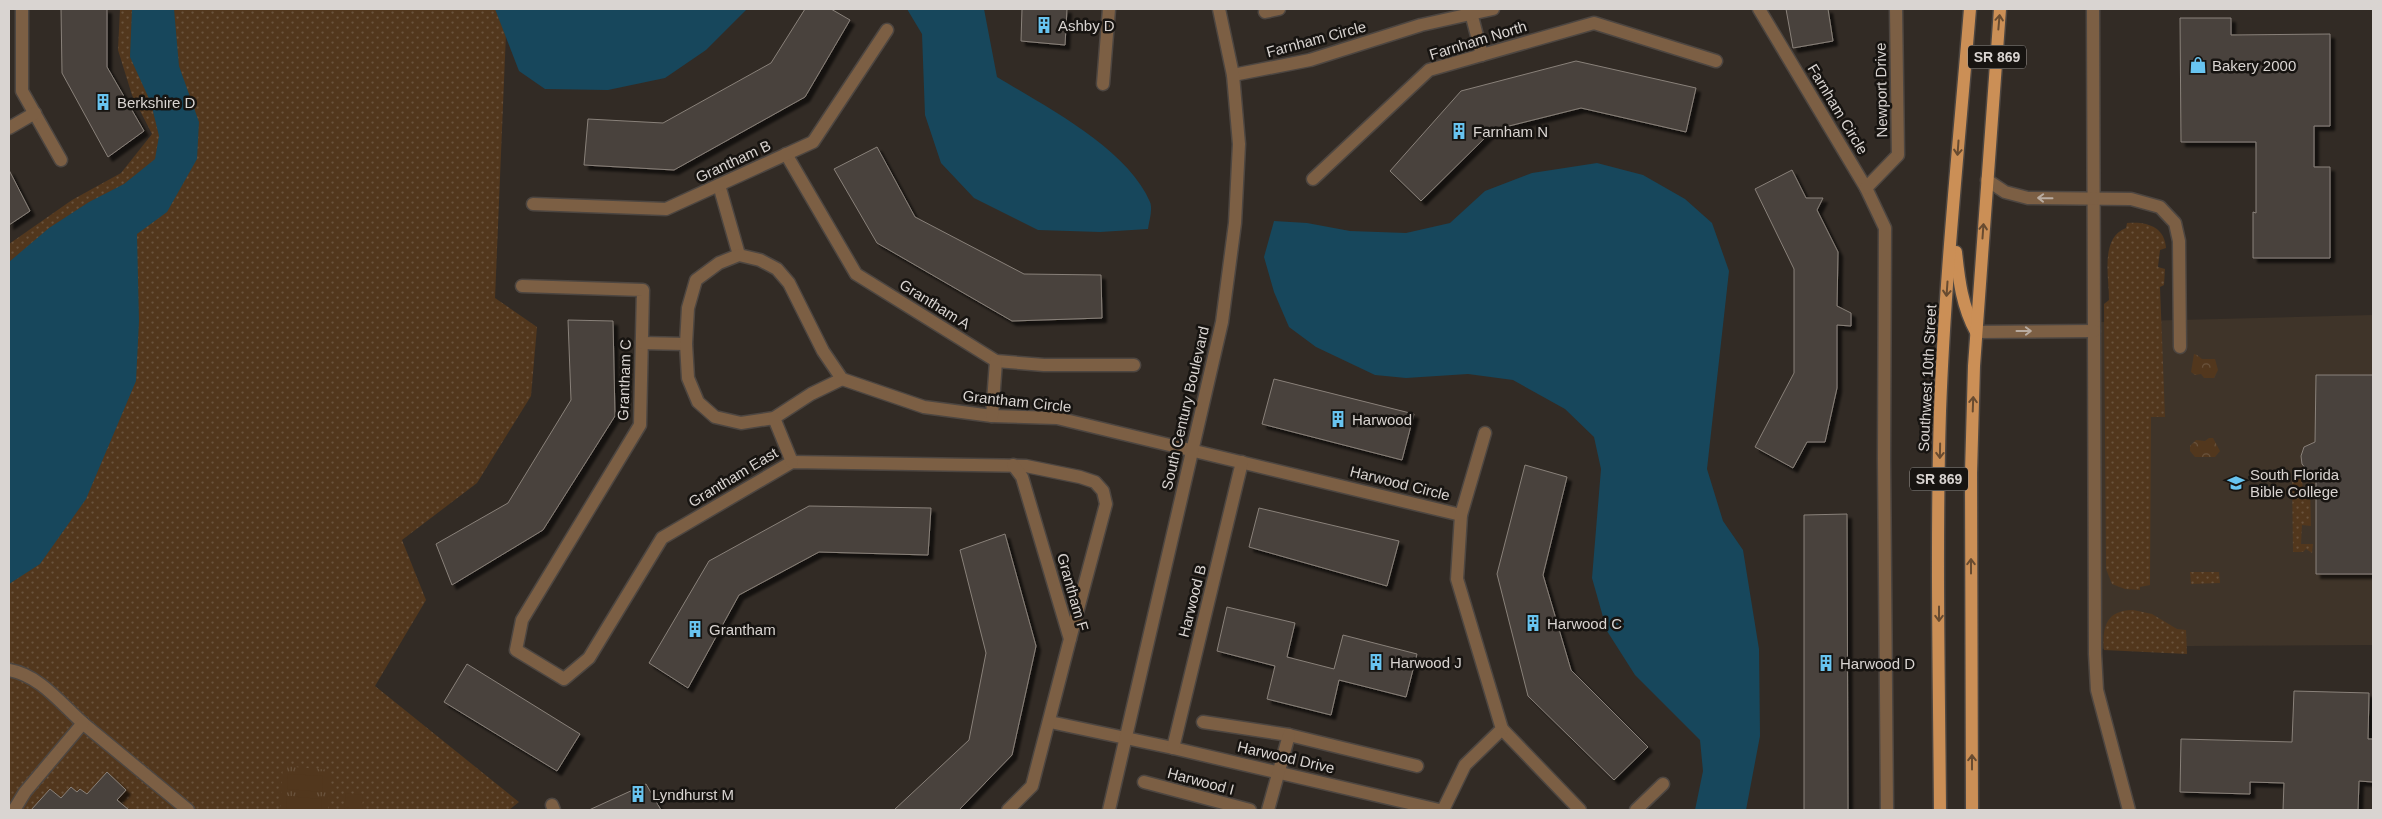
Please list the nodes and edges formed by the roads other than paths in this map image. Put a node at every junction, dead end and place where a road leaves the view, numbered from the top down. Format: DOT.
graph roads {
  1 [pos="22,9"];
  2 [pos="1109,9"];
  3 [pos="1219,9"];
  4 [pos="1279,9"];
  5 [pos="1493,9"];
  6 [pos="1759,9"];
  7 [pos="1896,9"];
  8 [pos="1970,9"];
  9 [pos="2000,9"];
  10 [pos="2093,9"];
  11 [pos="1471,11"];
  12 [pos="1265,12"];
  13 [pos="887,30"];
  14 [pos="1482,55"];
  15 [pos="1716,61"];
  16 [pos="1233,75"];
  17 [pos="1103,84"];
  18 [pos="35,113"];
  19 [pos="9,128"];
  20 [pos="786,154"];
  21 [pos="61,160"];
  22 [pos="1313,179"];
  23 [pos="1987,180"];
  24 [pos="719,185"];
  25 [pos="1866,188"];
  26 [pos="2094,198"];
  27 [pos="533,204"];
  28 [pos="1952,223"];
  29 [pos="739,256"];
  30 [pos="522,286"];
  31 [pos="2094,331"];
  32 [pos="1976,332"];
  33 [pos="642,344"];
  34 [pos="686,344"];
  35 [pos="2180,348"];
  36 [pos="996,361"];
  37 [pos="1134,365"];
  38 [pos="842,380"];
  39 [pos="992,416"];
  40 [pos="774,418"];
  41 [pos="1485,433"];
  42 [pos="1191,450"];
  43 [pos="792,462"];
  44 [pos="1242,462"];
  45 [pos="1019,465"];
  46 [pos="1461,514"];
  47 [pos="1070,639"];
  48 [pos="589,658"];
  49 [pos="9,670"];
  50 [pos="1050,722"];
  51 [pos="1203,722"];
  52 [pos="83,723"];
  53 [pos="1502,729"];
  54 [pos="1289,735"];
  55 [pos="1126,739"];
  56 [pos="1173,748"];
  57 [pos="1417,766"];
  58 [pos="1279,772"];
  59 [pos="1144,782"];
  60 [pos="1663,784"];
  61 [pos="14,810"];
  62 [pos="188,810"];
  63 [pos="1008,810"];
  64 [pos="1109,810"];
  65 [pos="1250,810"];
  66 [pos="1268,810"];
  67 [pos="1439,810"];
  68 [pos="1443,810"];
  69 [pos="1580,810"];
  70 [pos="1636,810"];
  71 [pos="1887,810"];
  72 [pos="1940,810"];
  73 [pos="1972,810"];
  74 [pos="2129,810"];
  1 -- 18 [label="street"];
  2 -- 17 [label="street"];
  3 -- 16 [label="street, South Century Boulevard"];
  4 -- 12 [label="street"];
  5 -- 11 [label="street, Farnham Circle"];
  6 -- 25 [label="street, Farnham Circle"];
  7 -- 25 [label="street, Newport Drive"];
  8 -- 28 [label="main road, Southwest 10th Street / SR 869, one-way"];
  23 -- 9 [label="main road, SR 869, one-way"];
  10 -- 26 [label="street"];
  11 -- 14 [label="street"];
  11 -- 16 [label="street, Farnham Circle"];
  13 -- 20 [label="street, Grantham B"];
  14 -- 15 [label="street, Farnham North"];
  14 -- 22 [label="street, Farnham North"];
  16 -- 42 [label="street, South Century Boulevard"];
  18 -- 19 [label="street"];
  18 -- 21 [label="street"];
  20 -- 24 [label="street, Grantham B"];
  20 -- 36 [label="street, Grantham A"];
  26 -- 23 [label="street, one-way"];
  32 -- 23 [label="main road, SR 869, one-way"];
  24 -- 27 [label="street, Grantham B"];
  24 -- 29 [label="street"];
  25 -- 71 [label="street, Farnham Circle"];
  26 -- 31 [label="street"];
  26 -- 35 [label="street"];
  28 -- 32 [label="main road"];
  28 -- 72 [label="main road, Southwest 10th Street / SR 869, one-way"];
  29 -- 34 [label="street"];
  29 -- 38 [label="street"];
  30 -- 33 [label="street, Grantham C"];
  32 -- 31 [label="street, one-way"];
  31 -- 74 [label="street"];
  73 -- 32 [label="main road, SR 869, one-way"];
  33 -- 34 [label="street"];
  33 -- 48 [label="street, Grantham C"];
  34 -- 40 [label="street"];
  36 -- 37 [label="street, Grantham A"];
  36 -- 39 [label="street"];
  38 -- 39 [label="street, Grantham Circle"];
  38 -- 40 [label="street"];
  39 -- 42 [label="street, Grantham Circle"];
  40 -- 43 [label="street"];
  41 -- 46 [label="street"];
  42 -- 44 [label="street, Harwood Circle"];
  42 -- 55 [label="street, South Century Boulevard"];
  43 -- 45 [label="street, Grantham East"];
  43 -- 48 [label="street, Grantham East"];
  44 -- 46 [label="street, Harwood Circle"];
  44 -- 56 [label="street, Harwood B"];
  45 -- 47 [label="street, Grantham F"];
  45 -- 47 [label="street"];
  46 -- 53 [label="street, Harwood Circle"];
  47 -- 50 [label="street, Grantham F"];
  49 -- 52 [label="street"];
  50 -- 55 [label="street, Harwood Drive"];
  50 -- 63 [label="street, Grantham F"];
  51 -- 54 [label="street"];
  52 -- 61 [label="street"];
  52 -- 62 [label="street"];
  53 -- 68 [label="street"];
  53 -- 69 [label="street"];
  54 -- 57 [label="street"];
  54 -- 58 [label="street"];
  55 -- 56 [label="street, Harwood Drive"];
  55 -- 64 [label="street, South Century Boulevard"];
  56 -- 58 [label="street, Harwood Drive"];
  58 -- 66 [label="street"];
  58 -- 67 [label="street, Harwood Drive"];
  59 -- 65 [label="street, Harwood I"];
  60 -- 70 [label="street"];
}
